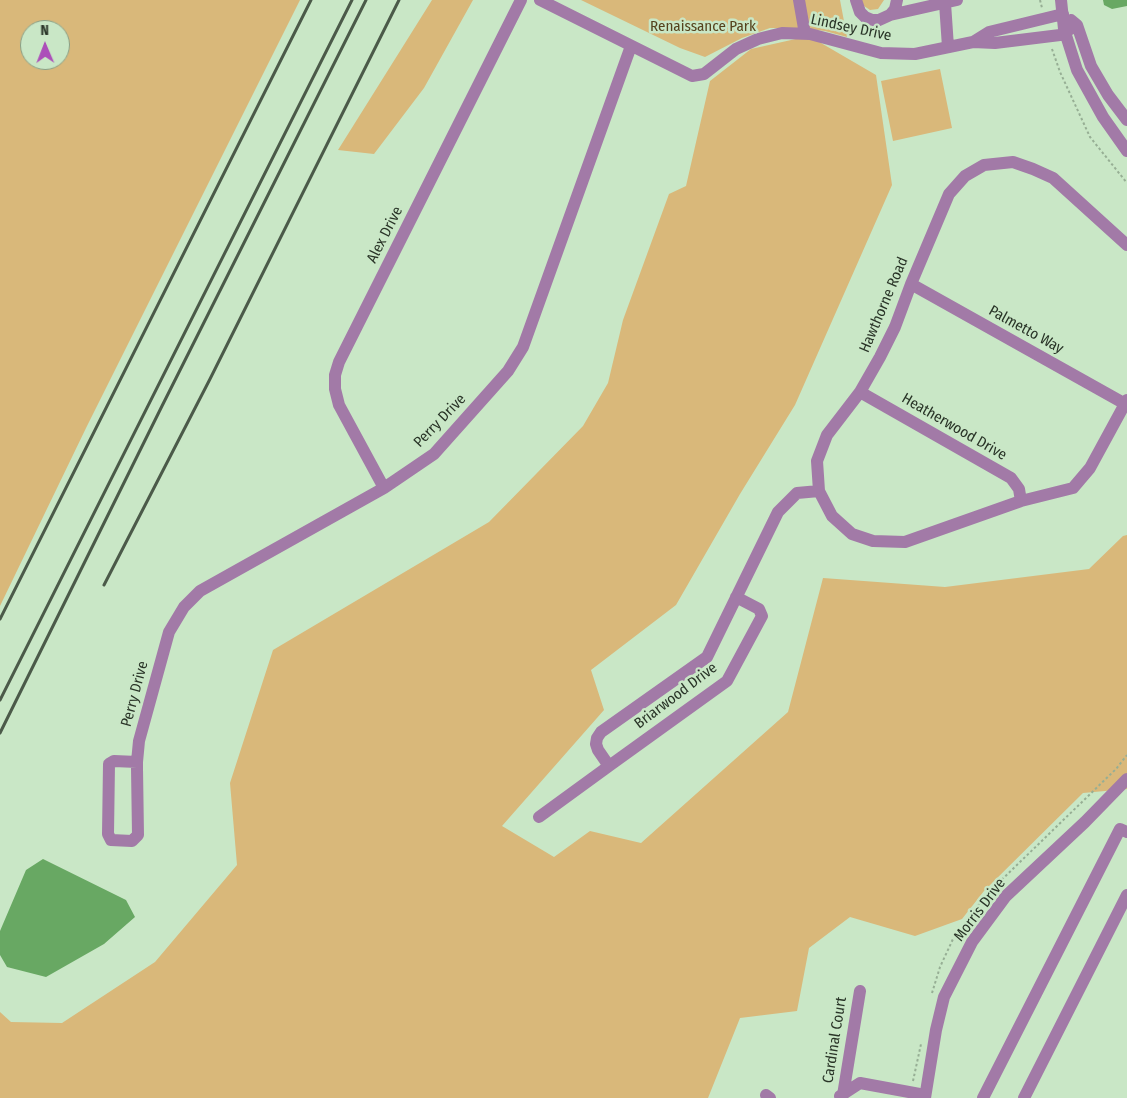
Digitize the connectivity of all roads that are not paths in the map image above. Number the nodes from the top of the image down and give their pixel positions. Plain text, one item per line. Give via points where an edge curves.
1 (521, 0) edge
2 (540, 0) edge
3 (799, 0) edge
4 (856, 0) edge
5 (897, 0) edge
6 (1061, 0) edge
7 (951, 1) edge
8 (1063, 14) junction
9 (890, 15) junction
10 (1077, 25) junction
11 (1065, 32) junction
12 (806, 34) junction
13 (973, 42) junction
14 (631, 46) junction
15 (948, 47) junction
16 (1127, 120) edge
17 (1127, 151) edge
18 (1127, 245) edge
19 (911, 284) junction
20 (860, 392) junction
21 (1126, 403) edge
22 (384, 488) junction
23 (819, 491) junction
24 (1021, 501) junction
25 (736, 597) junction
26 (137, 765) junction
27 (609, 766) junction
28 (1127, 779) edge
29 (539, 817) dead end
30 (1127, 832) edge
31 (1127, 895) edge
32 (860, 991) dead end
33 (925, 1096) edge
34 (839, 1097) edge
35 (857, 1098) edge
36 (983, 1098) edge
37 (1024, 1098) edge

1 - 22 street, Alex Drive via 335,375 339,405
2 - 14 street, Lindsey Drive
3 - 12 street
4 - 9 street via 860,12 872,20
5 - 9 street
6 - 8 street
7 - 9 street
7 - 15 street
8 - 10 street
8 - 11 street
8 - 13 street, Lindsey Drive via 989,32
10 - 11 street, Lindsey Drive
10 - 16 street via 1091,66
11 - 13 street, Lindsey Drive via 996,43
11 - 17 street via 1078,70 1103,117
12 - 14 street, Lindsey Drive via 782,33 758,38 736,49 704,74 692,76
12 - 15 street, Lindsey Drive via 881,53 915,54
13 - 15 street, Lindsey Drive
14 - 22 street, Perry Drive via 523,347 508,371 434,454
18 - 19 street, Hawthorne Road via 1053,178 1013,162 984,165 965,176 949,194
19 - 20 street, Hawthorne Road via 895,327
19 - 21 street, Palmetto Way
20 - 23 street, Hawthorne Road via 827,435 817,461
20 - 24 street, Heatherwood Drive via 1011,478 1019,489
21 - 24 street, Hawthorne Road via 1090,468 1073,488
22 - 26 street, Perry Drive via 200,591 184,607 169,632 139,741
23 - 24 street, Hawthorne Road via 832,516 852,534 873,541 905,542
23 - 25 street, Briarwood Drive via 797,493 778,512
25 - 27 street, Briarwood Drive via 707,657 601,732 596,744
25 - 27 street, Briarwood Drive via 758,609 762,616 727,681
26 - 26 street, Perry Drive via 138,835 132,841 111,840 108,834 109,764 114,761
27 - 29 street, Briarwood Drive
28 - 33 street, Morris Drive via 1006,896 972,942 944,997
30 - 36 street via 1120,829
31 - 37 street
32 - 34 street, Cardinal Court
33 - 34 street via 860,1084
34 - 35 street

